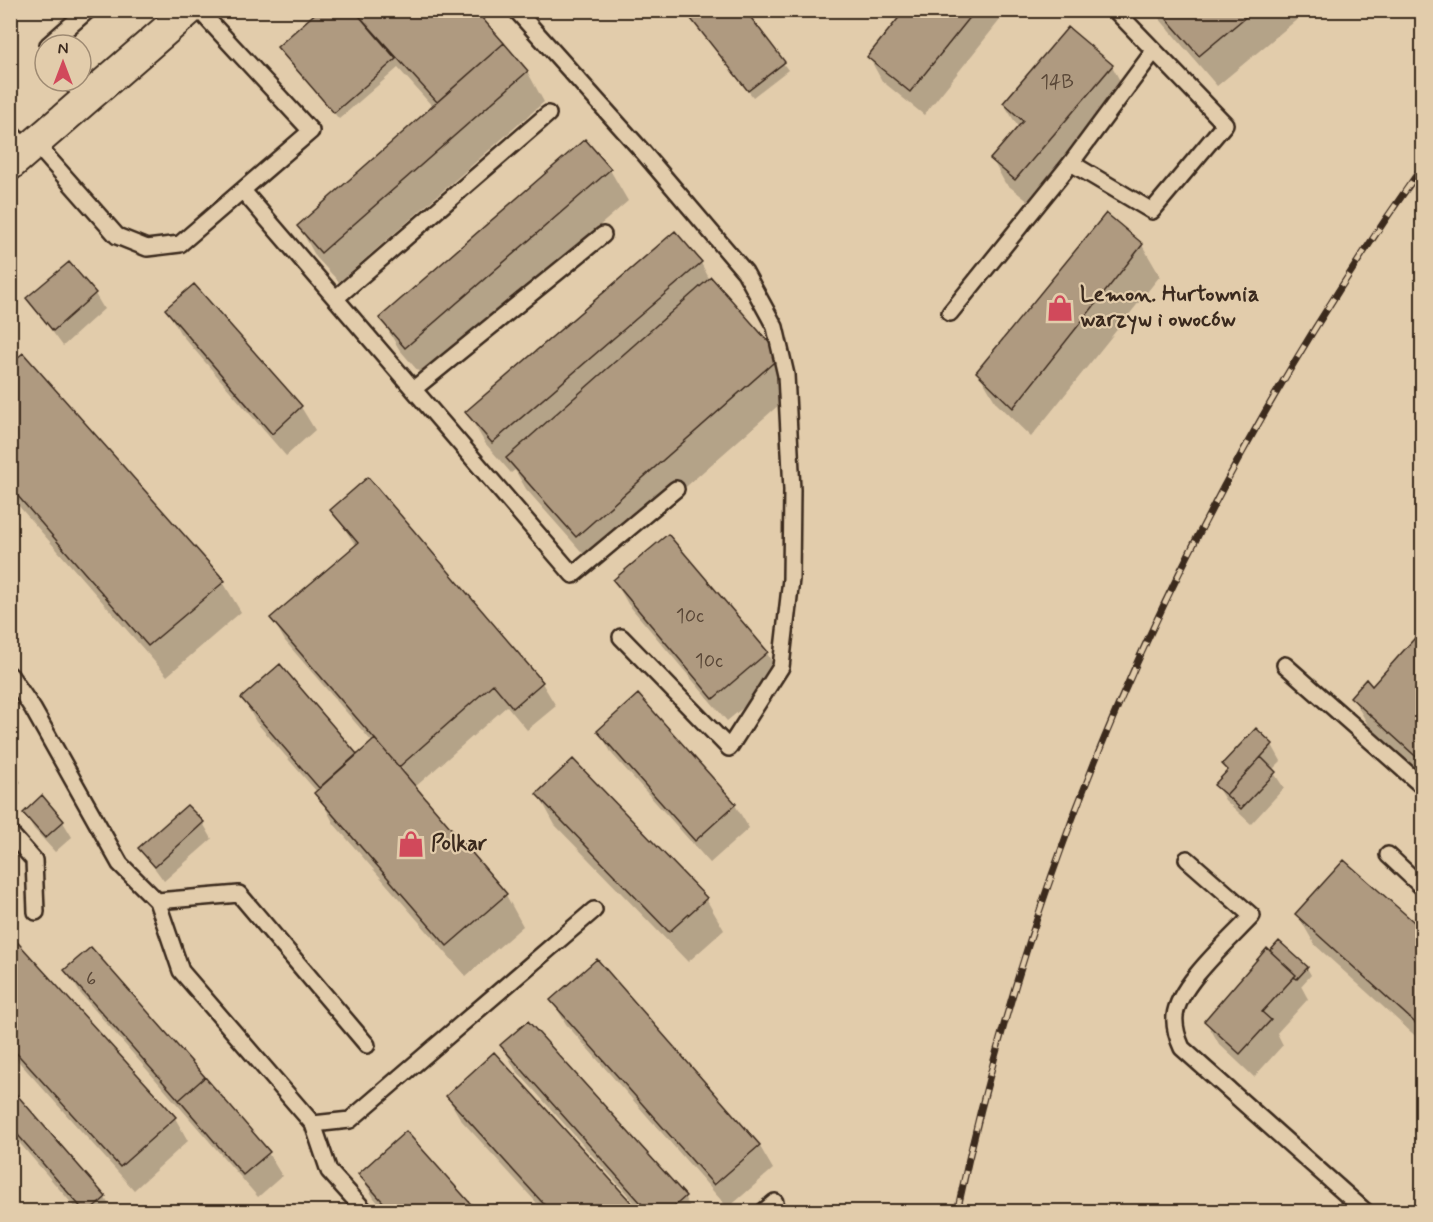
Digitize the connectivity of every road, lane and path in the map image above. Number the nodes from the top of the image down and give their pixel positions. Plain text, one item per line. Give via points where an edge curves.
1 (88, 10) edge
2 (516, 10) edge
3 (1115, 10) edge
4 (189, 11) edge
5 (62, 33) edge
6 (1154, 51) junction
7 (93, 79) edge
8 (75, 93) edge
9 (548, 114) dead end
10 (21, 147) edge
11 (1071, 163) junction
12 (243, 191) junction
13 (603, 235) dead end
14 (336, 298) junction
15 (950, 313) dead end
16 (415, 388) junction
17 (676, 489) dead end
18 (621, 637) dead end
19 (1285, 665) dead end
20 (10, 675) edge
21 (1422, 786) edge
22 (10, 833) edge
23 (1388, 855) dead end
24 (1187, 859) dead end
25 (1422, 887) edge
26 (157, 901) junction
27 (594, 910) dead end
28 (36, 912) dead end
29 (367, 1045) dead end
30 (313, 1124) junction
31 (366, 1212) edge
32 (1366, 1212) edge

1 - 5 lane
2 - 18 lane via 745,273 775,327 786,375 792,490 791,579 781,667 729,748
3 - 6 lane
4 - 7 street
4 - 12 lane via 311,131
6 - 11 lane
6 - 11 lane via 1225,124 1152,211
8 - 10 street
9 - 14 lane
10 - 12 lane via 117,236 147,248 180,244
11 - 15 lane
12 - 14 lane
13 - 16 lane
14 - 16 lane
16 - 17 lane via 573,575
19 - 21 lane
20 - 26 lane via 120,864
22 - 28 lane via 34,860
23 - 25 lane
24 - 32 lane via 1252,916 1181,997 1175,1014 1176,1034 1182,1048
26 - 29 lane via 239,894
26 - 30 lane via 181,971
27 - 30 lane via 350,1120
30 - 31 lane via 329,1171

